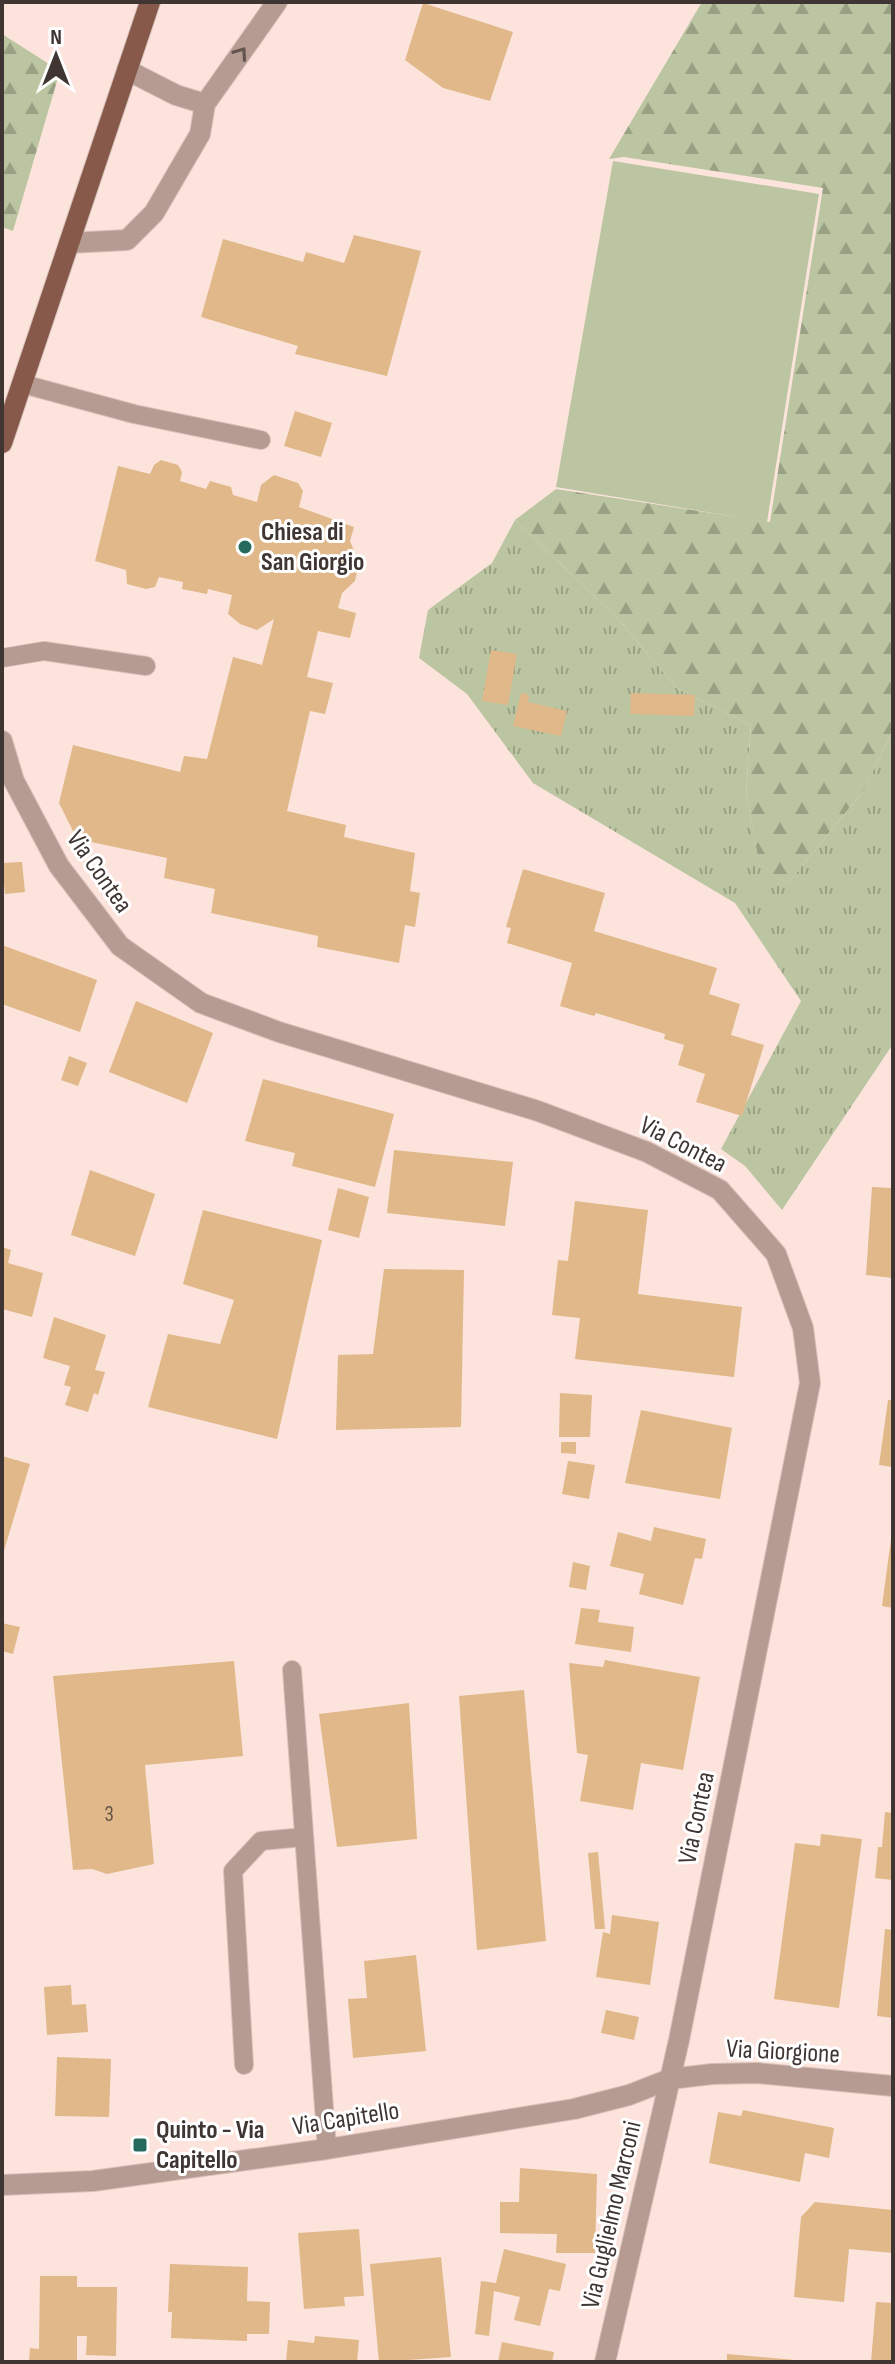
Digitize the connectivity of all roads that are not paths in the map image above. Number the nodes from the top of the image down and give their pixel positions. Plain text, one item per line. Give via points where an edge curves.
1 (150, 2) edge
2 (277, 2) edge
3 (127, 70) junction
4 (205, 104) junction
5 (69, 243) junction
6 (23, 384) junction
7 (6, 420) edge
8 (261, 440) dead end
9 (2, 443) edge
10 (2, 658) edge
11 (146, 666) dead end
12 (2, 741) edge
13 (292, 1670) dead end
14 (304, 1837) junction
15 (244, 2065) dead end
16 (670, 2079) junction
17 (893, 2086) edge
18 (327, 2149) junction
19 (2, 2172) edge
20 (24, 2183) junction
21 (2, 2185) edge
22 (605, 2362) edge

1 - 3 main road
4 -> 2 street
3 - 4 street
3 - 5 main road
4 - 5 street via 200,134 154,213 127,240
5 - 6 main road
6 - 7 main road
6 - 8 lane
7 - 9 main road
10 - 11 lane via 44,651
12 - 16 street, Via Contea via 14,781 59,866 120,946 201,1003 538,1111 647,1152 720,1190 776,1254 803,1328 810,1383
13 - 14 lane
14 - 15 lane via 261,1841 233,1871
14 - 18 lane
16 - 17 street, Via Giorgione via 757,2073
16 - 18 street, Via Capitello via 574,2109
16 - 22 street, Via Guglielmo Marconi
18 - 20 street, Via Capitello via 93,2181
19 - 20 street, Via Capitello
20 - 21 street, Via Capitello

